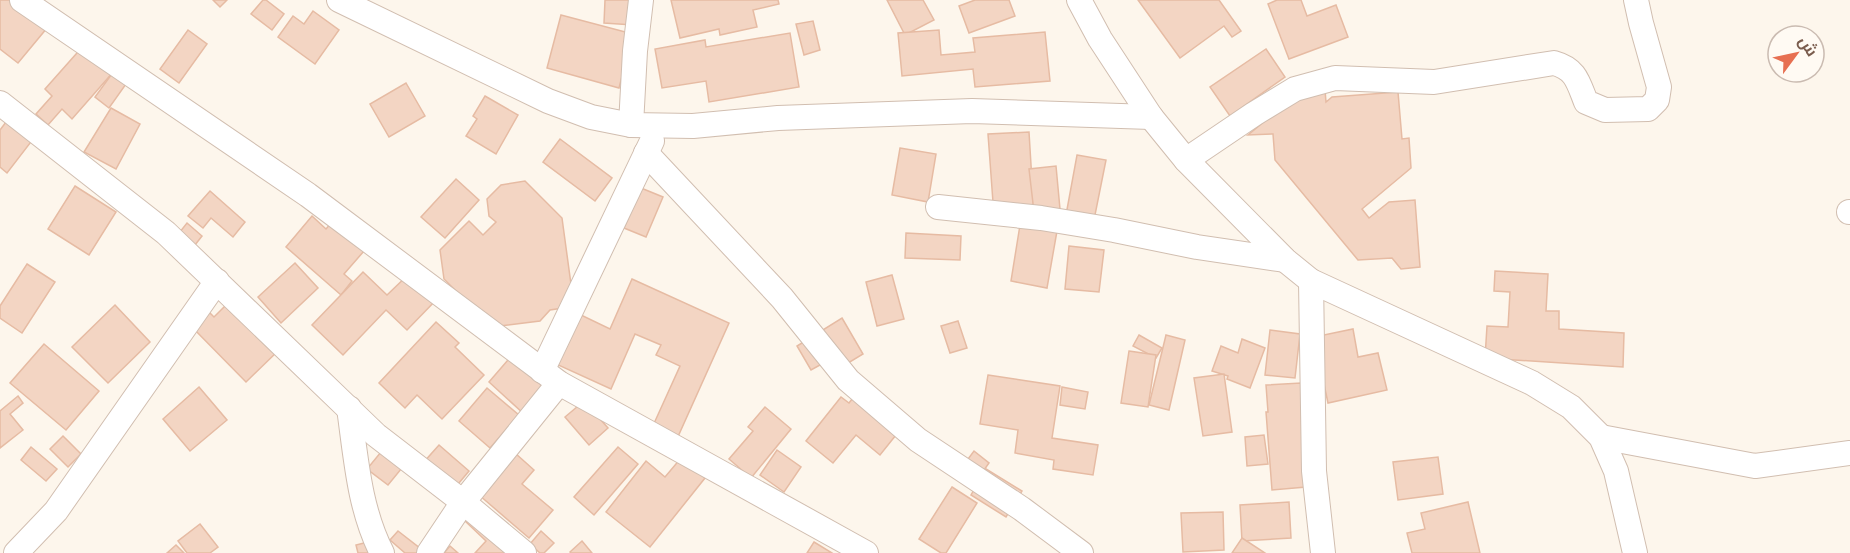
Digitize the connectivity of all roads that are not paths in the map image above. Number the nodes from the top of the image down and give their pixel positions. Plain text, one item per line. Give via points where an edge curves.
1 (22, 0) edge
2 (339, 0) edge
3 (641, 0) edge
4 (1079, 0) edge
5 (1636, 0) edge
6 (0, 103) edge
7 (1151, 117) junction
8 (631, 125) junction
9 (660, 125) junction
10 (646, 153) junction
11 (1186, 160) junction
12 (938, 207) dead end
13 (1284, 260) junction
14 (217, 281) junction
15 (1311, 281) junction
16 (550, 377) junction
17 (349, 408) junction
18 (1601, 437) junction
19 (1850, 453) edge
20 (463, 502) junction
21 (16, 553) edge
22 (382, 553) edge
23 (429, 553) edge
24 (524, 553) edge
25 (866, 553) edge
26 (1081, 553) edge
27 (1323, 553) edge
28 (1635, 553) edge

1 - 16 street via 308,195
2 - 8 street via 548,101 591,117
3 - 8 street
4 - 7 street
5 - 11 street via 1659,87 1657,100 1648,109 1605,110 1586,102 1574,74 1566,66 1554,63 1434,82 1335,78 1295,89
6 - 14 street via 166,233
7 - 9 street via 972,111
7 - 11 street
8 - 9 street
9 - 10 street
10 - 16 street
10 - 26 street via 782,298 848,380 918,440
11 - 13 street
12 - 13 street via 1041,218
13 - 15 street
14 - 17 street
14 - 21 street via 56,511
15 - 18 street via 1532,383 1571,407
15 - 27 street via 1314,471
16 - 20 street
16 - 25 street
17 - 20 street via 376,435
17 - 22 street via 362,500
18 - 19 street via 1755,466
18 - 28 street via 1616,471
20 - 23 street
20 - 24 street

